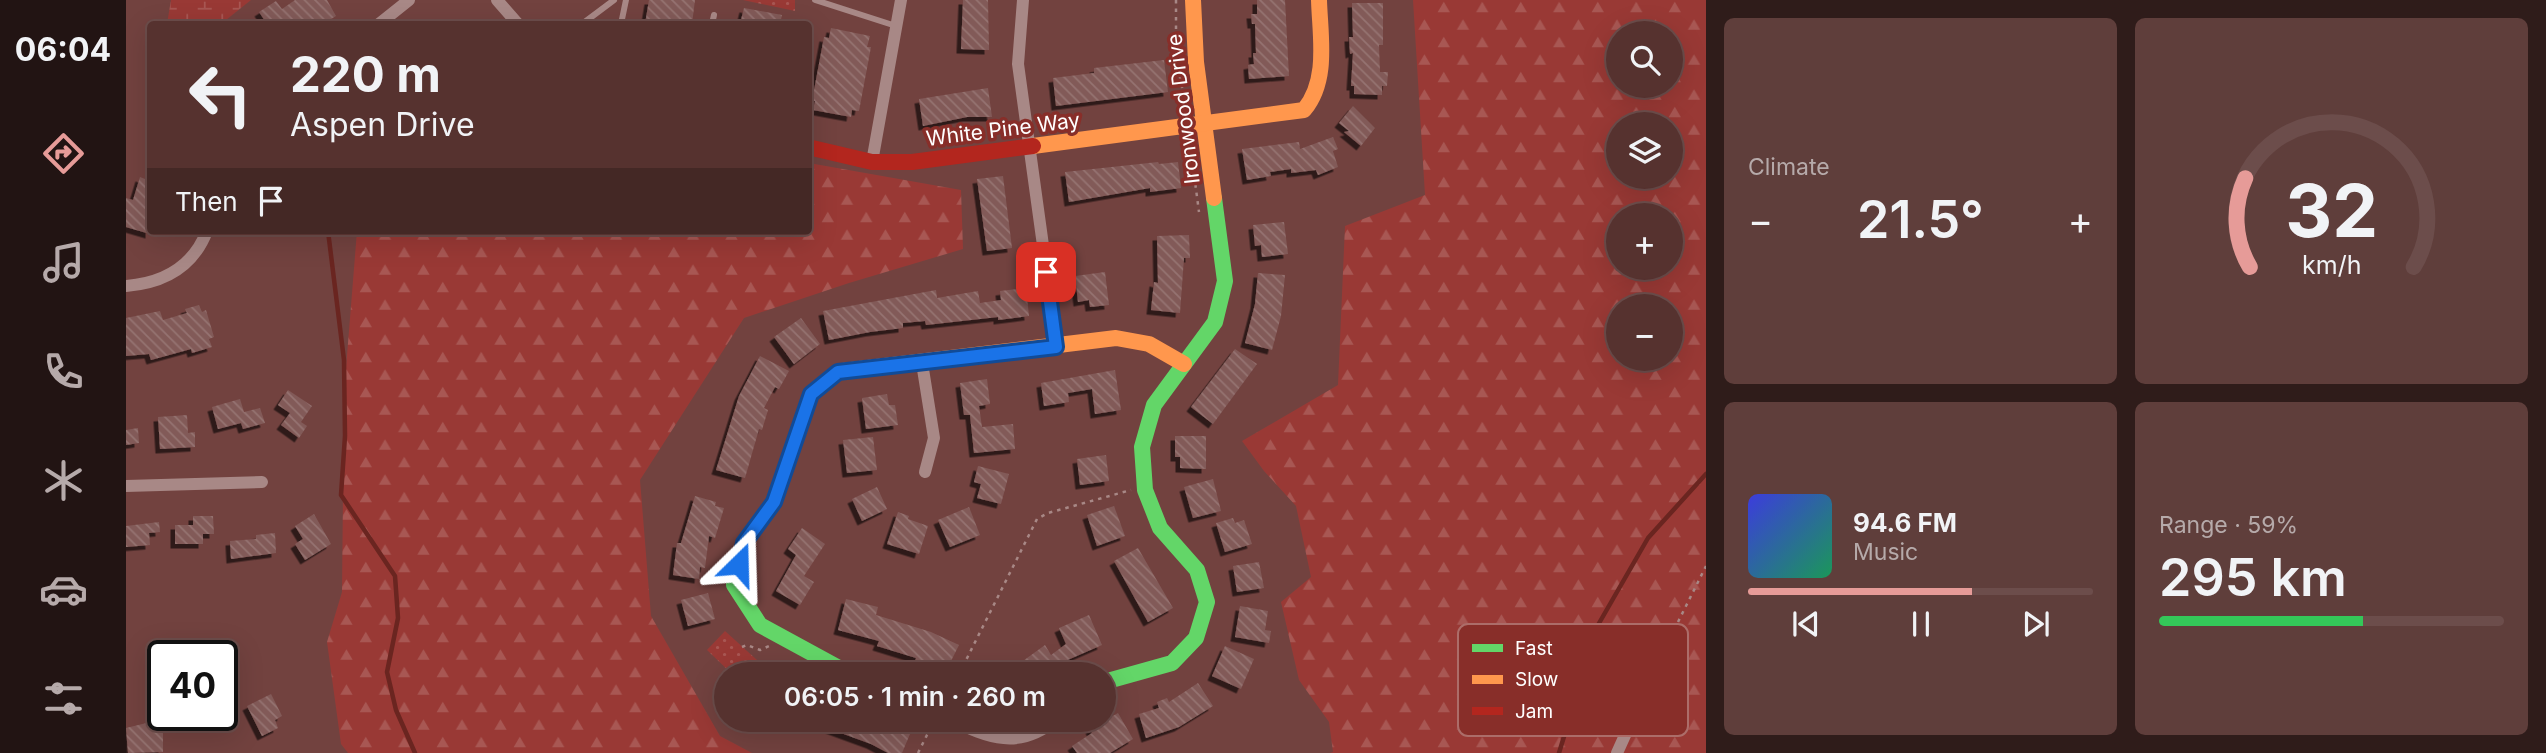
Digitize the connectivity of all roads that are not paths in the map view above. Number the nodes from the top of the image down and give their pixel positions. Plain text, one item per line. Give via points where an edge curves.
1 (409, 0) edge
2 (497, 0) edge
3 (614, 0) edge
4 (626, 0) edge
5 (815, 0) edge
6 (901, 0) edge
7 (1023, 0) edge
8 (1193, 0) edge
9 (1319, 0) edge
10 (714, 15) dead end
11 (383, 21) edge
12 (516, 21) edge
13 (586, 21) edge
14 (622, 21) edge
15 (713, 21) edge
16 (896, 26) junction
17 (1204, 123) junction
18 (812, 147) edge
19 (1029, 148) junction
20 (872, 162) junction
21 (205, 235) edge
22 (126, 286) edge
23 (1056, 347) junction
24 (922, 363) junction
25 (1184, 363) junction
26 (925, 472) dead end
27 (262, 482) dead end
28 (126, 486) edge
29 (828, 662) edge
30 (1116, 679) edge
31 (977, 732) edge
32 (1036, 732) edge
33 (1625, 736) edge
34 (1617, 753) edge

1 - 11 street
2 - 12 street
3 - 13 lane
4 - 14 lane
5 - 16 lane
6 - 16 street
7 - 19 street via 1018,64
8 - 17 street, Ironwood Drive
9 - 17 street, White Pine Way via 1320,82 1311,104 1294,112
10 - 15 lane
16 - 20 street
17 - 19 street, White Pine Way
17 - 25 street, Ironwood Drive via 1225,281 1215,322
18 - 20 street, White Pine Way
19 - 20 street, White Pine Way via 912,162
19 - 23 street
21 - 22 street via 194,255 170,275
23 - 24 street
23 - 25 street via 1116,338 1149,344
24 - 26 street via 934,438
24 - 29 street via 838,372 811,394 774,502 744,543 734,585 760,625
25 - 30 street, Ironwood Drive via 1154,405 1142,446 1145,490 1160,528 1197,570 1208,602 1196,638 1172,663
27 - 28 street
31 - 32 street via 1015,739
33 - 34 street

